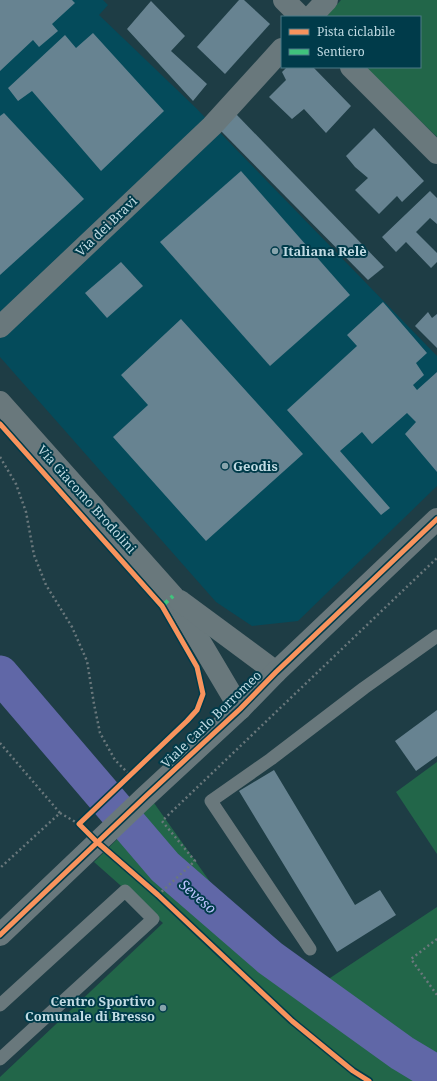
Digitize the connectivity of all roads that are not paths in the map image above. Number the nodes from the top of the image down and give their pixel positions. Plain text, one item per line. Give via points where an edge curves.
1 (284, 0) edge
2 (327, 0) edge
3 (300, 16) edge
4 (312, 16) edge
5 (281, 50) edge
6 (352, 68) edge
7 (437, 153) edge
8 (0, 327) edge
9 (0, 402) edge
10 (437, 519) edge
11 (173, 596) junction
12 (437, 636) edge
13 (276, 672) junction
14 (240, 709) junction
15 (0, 935) edge
16 (310, 949) dead end
17 (0, 1006) edge
18 (0, 1060) edge

1 - 3 street
2 - 4 street
5 - 8 street, Via dei Bravi via 212,126
6 - 7 street
9 - 11 street, Via Giacomo Brodolini
10 - 13 street, Viale Carlo Borromeo
11 - 13 street, Via Giacomo Brodolini
11 - 14 street, Via Giacomo Brodolini
12 - 16 lane via 211,801
13 - 14 street, Viale Carlo Borromeo
14 - 15 street, Viale Carlo Borromeo
17 - 18 lane via 125,891 153,919

